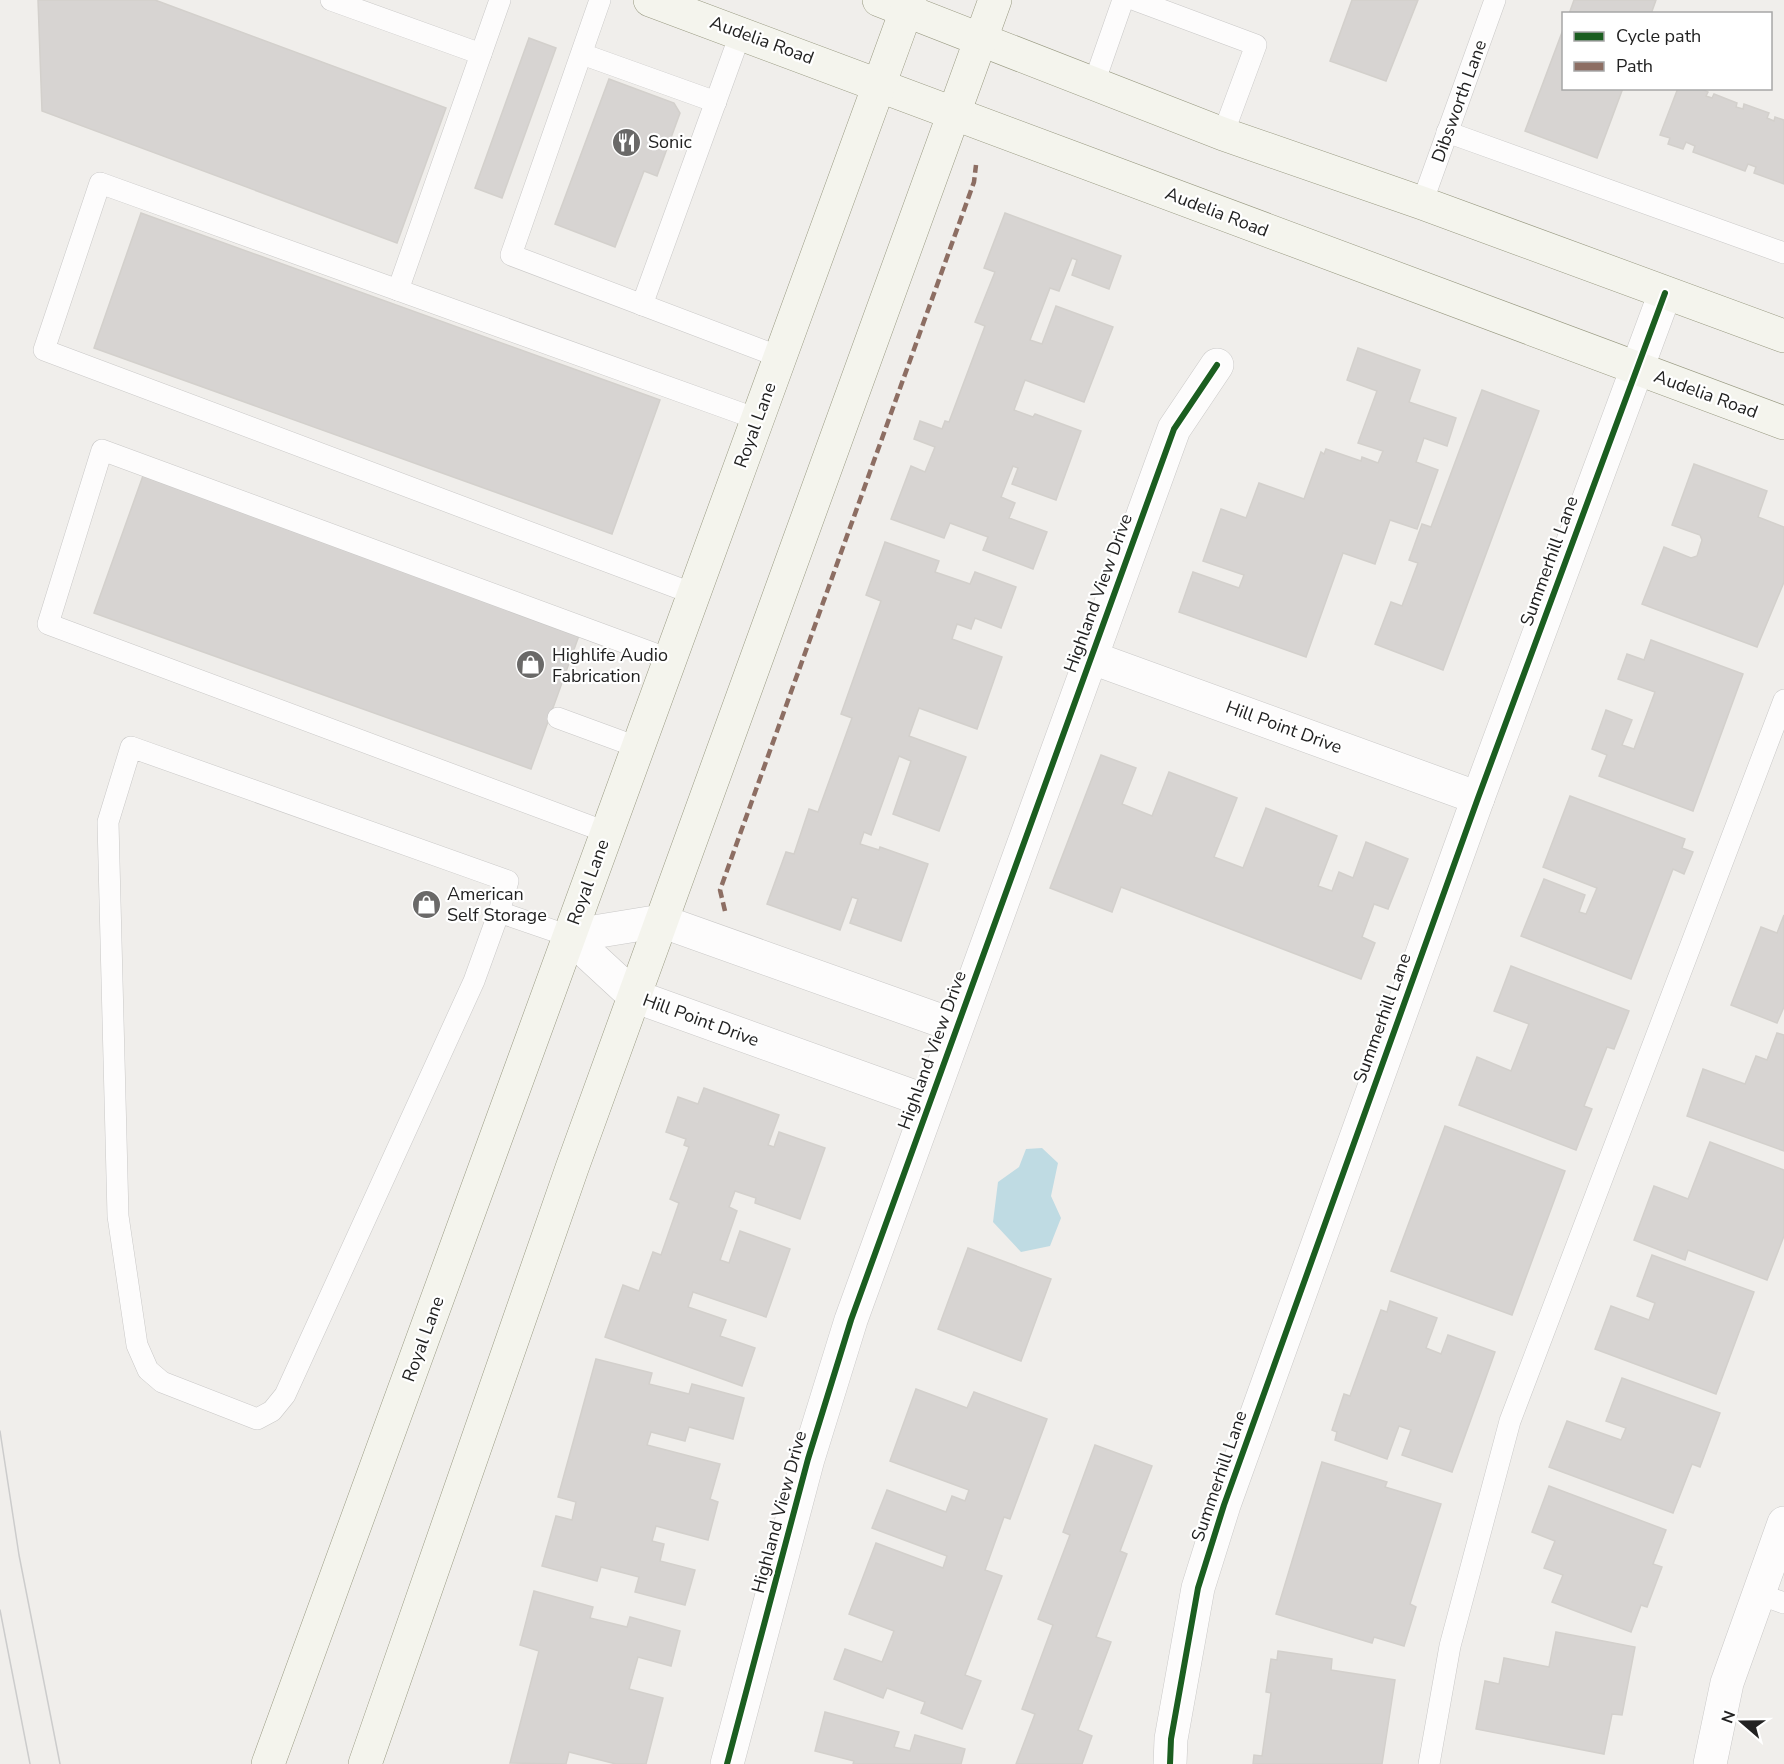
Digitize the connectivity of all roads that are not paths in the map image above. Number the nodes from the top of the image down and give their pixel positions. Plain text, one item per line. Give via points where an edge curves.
1 (331, 0) edge
2 (500, 0) edge
3 (600, 0) edge
4 (650, 0) edge
5 (995, 0) edge
6 (1123, 0) edge
7 (1135, 0) edge
8 (1496, 0) edge
9 (898, 3) edge
10 (741, 32) junction
11 (980, 39) junction
12 (481, 54) junction
13 (582, 54) junction
14 (879, 83) junction
15 (1094, 83) junction
16 (716, 102) junction
17 (953, 112) junction
18 (1447, 132) junction
19 (1223, 134) junction
20 (1422, 202) junction
21 (1784, 253) edge
22 (398, 290) junction
23 (1665, 293) junction
24 (642, 305) junction
25 (1784, 336) edge
26 (780, 357) junction
27 (1217, 365) dead end
28 (1636, 369) junction
29 (757, 419) junction
30 (1784, 423) edge
31 (694, 594) junction
32 (1090, 657) junction
33 (669, 659) junction
34 (1784, 700) edge
35 (558, 718) dead end
36 (637, 747) junction
37 (1478, 798) junction
38 (606, 832) junction
39 (499, 912) junction
40 (661, 921) junction
41 (569, 936) junction
42 (634, 996) junction
43 (956, 1026) junction
44 (929, 1102) junction
45 (1784, 1523) edge
46 (1771, 1599) edge
47 (268, 1764) edge
48 (364, 1764) edge
49 (727, 1764) edge
50 (1170, 1764) edge
51 (1429, 1764) edge
52 (1710, 1764) edge

1 - 12 lane
2 - 12 lane
3 - 13 lane
4 - 10 main road, Audelia Road
5 - 11 main road
6 - 15 lane
7 - 19 lane via 1256,45
8 - 18 lane, Dibsworth Lane
9 - 11 main road
9 - 14 main road, Royal Lane
10 - 14 main road, Audelia Road
10 - 16 lane
11 - 15 main road
11 - 17 main road
12 - 22 lane
13 - 16 lane
13 - 24 lane via 511,255
14 - 17 main road, Audelia Road
14 - 26 main road, Royal Lane
15 - 19 main road
16 - 24 lane
17 - 28 main road, Audelia Road
17 - 40 main road
18 - 20 lane, Dibsworth Lane
18 - 21 lane
19 - 20 main road
20 - 23 main road
22 - 29 lane
22 - 31 lane via 100,183 44,350
23 - 25 main road
23 - 28 street, Summerhill Lane
24 - 26 lane
26 - 29 main road, Royal Lane
27 - 32 street, Highland View Drive via 1174,429
28 - 30 main road, Audelia Road
28 - 37 street, Summerhill Lane
29 - 31 main road, Royal Lane
31 - 33 main road, Royal Lane
32 - 37 street, Hill Point Drive
32 - 43 street, Highland View Drive
33 - 36 main road, Royal Lane
33 - 38 lane via 102,450 48,624
34 - 51 lane via 1510,1421 1450,1646
35 - 36 lane
36 - 38 main road, Royal Lane
37 - 50 street, Summerhill Lane via 1224,1505 1198,1588
38 - 41 main road, Royal Lane
39 - 39 lane via 474,981 285,1395 272,1411 257,1419 162,1382 148,1370 137,1345 118,1216 108,822 131,747 508,881
39 - 41 lane
40 - 41 street
40 - 42 main road
40 - 43 street
41 - 42 street, Hill Point Drive
41 - 47 main road, Royal Lane
42 - 44 street, Hill Point Drive
42 - 48 main road
43 - 44 street, Highland View Drive
44 - 49 street, Highland View Drive via 851,1320
45 - 46 street
46 - 52 street via 1727,1683

